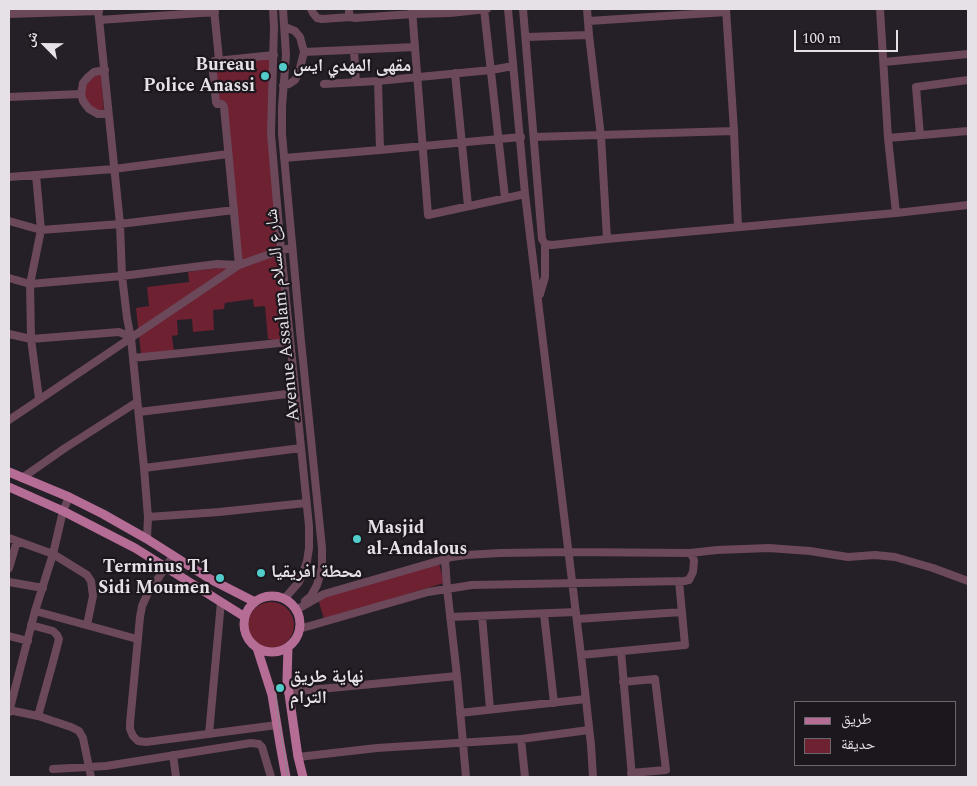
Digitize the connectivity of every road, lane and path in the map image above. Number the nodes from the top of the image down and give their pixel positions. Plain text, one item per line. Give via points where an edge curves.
1 (273, 9) edge
2 (283, 9) edge
3 (311, 9) edge
4 (485, 9) edge
5 (508, 9) edge
6 (524, 9) edge
7 (587, 9) edge
8 (880, 9) edge
9 (214, 10) edge
10 (726, 10) edge
11 (413, 11) edge
12 (450, 11) edge
13 (384, 12) edge
14 (99, 13) edge
15 (350, 13) edge
16 (9, 14) edge
17 (589, 22) junction
18 (285, 27) junction
19 (589, 35) junction
20 (526, 37) junction
21 (415, 48) junction
22 (354, 50) junction
23 (304, 52) junction
24 (274, 54) junction
25 (968, 54) edge
26 (219, 60) junction
27 (884, 62) junction
28 (513, 66) junction
29 (105, 70) junction
30 (491, 70) junction
31 (455, 73) junction
32 (418, 77) junction
33 (968, 80) edge
34 (378, 81) junction
35 (356, 82) junction
36 (324, 84) dead end
37 (283, 86) junction
38 (81, 94) junction
39 (9, 97) edge
40 (271, 107) junction
41 (282, 107) junction
42 (108, 114) junction
43 (734, 130) junction
44 (968, 132) edge
45 (601, 136) junction
46 (920, 136) junction
47 (521, 137) junction
48 (534, 137) junction
49 (888, 138) junction
50 (498, 139) junction
51 (462, 142) junction
52 (423, 146) junction
53 (380, 150) junction
54 (228, 154) junction
55 (284, 158) junction
56 (114, 170) junction
57 (36, 175) junction
58 (9, 176) edge
59 (526, 194) junction
60 (505, 198) junction
61 (968, 205) edge
62 (468, 206) junction
63 (234, 210) junction
64 (896, 213) junction
65 (9, 221) edge
66 (120, 224) junction
67 (738, 227) junction
68 (41, 230) junction
69 (607, 239) junction
70 (545, 244) junction
71 (292, 248) junction
72 (281, 250) junction
73 (239, 265) junction
74 (122, 276) junction
75 (9, 278) edge
76 (30, 284) junction
77 (539, 298) junction
78 (9, 334) edge
79 (131, 338) junction
80 (31, 339) junction
81 (290, 342) junction
82 (133, 358) junction
83 (295, 393) junction
84 (39, 398) junction
85 (137, 402) junction
86 (139, 412) junction
87 (9, 420) edge
88 (301, 448) junction
89 (144, 468) junction
90 (9, 472) edge
91 (22, 478) junction
92 (9, 487) edge
93 (69, 497) junction
94 (306, 503) junction
95 (63, 511) junction
96 (148, 517) junction
97 (13, 539) edge
98 (147, 539) junction
99 (569, 552) junction
100 (690, 553) junction
101 (53, 554) junction
102 (173, 556) junction
103 (445, 559) junction
104 (166, 567) junction
105 (9, 568) edge
106 (679, 581) junction
107 (968, 581) edge
108 (9, 582) edge
109 (572, 582) junction
110 (318, 585) junction
111 (42, 588) junction
112 (447, 588) junction
113 (324, 594) junction
114 (284, 598) junction
115 (221, 602) junction
116 (255, 602) junction
117 (295, 609) junction
118 (35, 611) junction
119 (682, 612) junction
120 (544, 614) junction
121 (482, 616) junction
122 (576, 616) junction
123 (245, 617) junction
124 (450, 617) junction
125 (31, 625) junction
126 (87, 625) junction
127 (299, 629) junction
128 (9, 636) edge
129 (137, 639) junction
130 (28, 642) junction
131 (288, 647) junction
132 (257, 648) junction
133 (621, 651) junction
134 (581, 655) junction
135 (456, 676) junction
136 (623, 682) junction
137 (288, 692) junction
138 (586, 699) junction
139 (554, 703) junction
140 (490, 710) junction
141 (9, 711) edge
142 (460, 713) junction
143 (38, 716) junction
144 (277, 725) junction
145 (589, 730) junction
146 (208, 734) junction
147 (521, 739) junction
148 (463, 742) junction
149 (173, 755) junction
150 (298, 757) junction
151 (89, 767) junction
152 (53, 769) dead end
153 (631, 775) edge
154 (91, 777) edge
155 (176, 777) edge
156 (271, 777) edge
157 (286, 777) edge
158 (302, 777) edge
159 (466, 777) edge
160 (525, 777) edge
161 (592, 777) edge

1 - 24 street, Avenue Assalam شارع السلام
2 - 18 street, Avenue Assalam شارع السلام
3 - 15 street via 317,18 322,19
4 - 12 street
4 - 30 street
5 - 28 street
6 - 20 street
7 - 17 street
8 - 27 street
9 - 14 street
9 - 26 street
10 - 17 street
10 - 43 street
11 - 12 street
11 - 13 street
11 - 21 street
13 - 15 street via 355,18
14 - 16 street
14 - 29 street
17 - 19 street
18 - 23 street via 300,37
18 - 37 street, Avenue Assalam شارع السلام
19 - 20 street
19 - 45 street
20 - 48 street
21 - 22 street
21 - 32 street
22 - 23 street
22 - 35 street
23 - 37 street via 295,80
24 - 26 street
24 - 40 street, Avenue Assalam شارع السلام
25 - 27 street
26 - 54 street via 212,64 216,102 224,107
27 - 49 street
28 - 30 street
28 - 47 street
29 - 38 street via 88,76
29 - 42 street
30 - 31 street
30 - 50 street
31 - 32 street
31 - 51 street
32 - 34 street
32 - 52 street
33 - 46 street via 916,87
34 - 35 street
34 - 53 street
35 - 36 street
37 - 41 street, Avenue Assalam شارع السلام
38 - 39 street
38 - 42 street via 89,109 98,114
40 - 41 street
40 - 72 street, Avenue Assalam شارع السلام
41 - 55 street, Avenue Assalam شارع السلام
42 - 56 street
43 - 45 street
43 - 67 street
44 - 46 street
45 - 48 street
45 - 69 street
46 - 49 street
47 - 50 street
47 - 59 street
48 - 70 street
49 - 64 street
50 - 51 street
50 - 60 street
51 - 52 street
51 - 62 street
52 - 53 street
52 - 62 street via 428,215
53 - 55 street
54 - 56 street
54 - 63 street
55 - 71 street, Avenue Assalam شارع السلام
56 - 57 street
56 - 66 street
57 - 58 street
57 - 68 street
59 - 60 street
59 - 77 street
60 - 62 street
61 - 64 street
63 - 66 street
63 - 73 street
64 - 67 street
65 - 68 street
66 - 68 street
66 - 74 street
67 - 69 street
68 - 76 street
69 - 70 street
70 - 77 street via 545,277
71 - 72 street
71 - 110 street, Avenue Assalam شارع السلام via 322,548
72 - 73 street
72 - 81 street, Avenue Assalam شارع السلام
73 - 74 street via 217,264
73 - 79 street
74 - 76 street
74 - 79 street
75 - 76 street
76 - 80 street
77 - 99 street
78 - 80 street
79 - 80 street via 119,332
79 - 82 street
79 - 84 street
80 - 84 street
81 - 82 street
81 - 83 street, Avenue Assalam شارع السلام
82 - 85 street
83 - 86 street
83 - 88 street, Avenue Assalam شارع السلام
84 - 87 street
85 - 86 street
85 - 91 street
86 - 89 street
88 - 89 street
88 - 94 street, Avenue Assalam شارع السلام
89 - 96 street
90 - 91 main road
91 - 93 main road
92 - 95 main road
93 - 95 street
93 - 98 main road
94 - 96 street
94 - 114 street, Avenue Assalam شارع السلام via 309,526 307,561 298,582
95 - 101 street
95 - 104 main road
96 - 98 street
97 - 101 street
97 - 105 street
98 - 102 main road
99 - 100 street
99 - 103 street via 500,553
99 - 109 street
100 - 106 street via 694,561 692,576 689,580
100 - 107 street via 769,548 848,557 895,557
101 - 111 street
101 - 126 street via 91,581 93,596
102 - 104 street
102 - 116 main road
103 - 112 street
103 - 113 street
104 - 115 main road
104 - 129 street via 142,606
106 - 109 street
106 - 119 street
108 - 111 street
109 - 112 street
109 - 122 street
110 - 113 street
110 - 117 street
111 - 118 street
112 - 124 street
112 - 127 street
113 - 117 street
114 - 116 main road via 269,596
114 - 117 main road
115 - 123 main road
115 - 146 street
116 - 123 main road
117 - 127 main road
118 - 125 street
118 - 126 street
119 - 122 street
119 - 133 street via 685,645
120 - 121 street
120 - 122 street
120 - 139 street
121 - 124 street
121 - 140 street
122 - 134 street
123 - 132 main road via 246,634
124 - 135 street
125 - 130 street
125 - 143 street via 53,631 59,639
126 - 129 street
127 - 131 main road via 294,642
128 - 130 street
129 - 146 street via 130,723 134,738 146,742
130 - 141 street
131 - 132 main road via 272,652
131 - 137 main road
132 - 144 main road via 272,695
133 - 134 street
133 - 136 street
134 - 138 street
135 - 137 street
135 - 142 street
136 - 153 street
136 - 153 street via 655,679 666,770
137 - 150 main road
138 - 139 street
138 - 145 street
139 - 140 street
140 - 142 street
141 - 143 street
142 - 148 street
143 - 151 street via 79,731
144 - 146 street
144 - 157 main road
145 - 147 street
145 - 161 street
147 - 148 street
147 - 160 street
148 - 150 street
148 - 159 street
149 - 151 street
149 - 155 street
149 - 156 street via 255,743 263,750
150 - 158 main road
151 - 152 street
151 - 154 street

